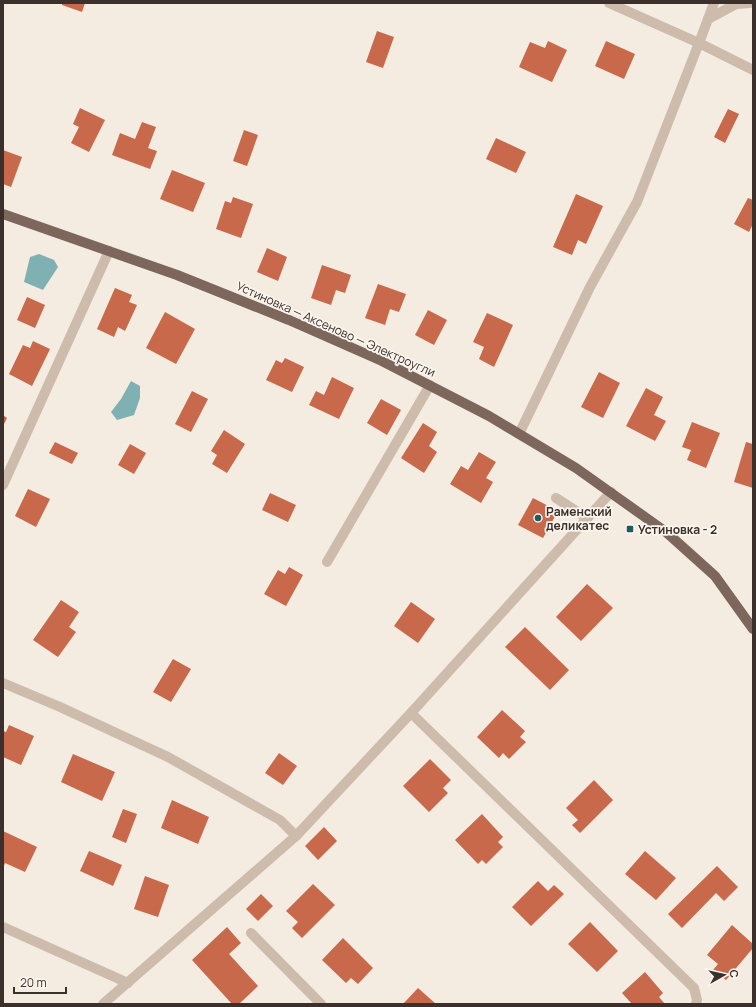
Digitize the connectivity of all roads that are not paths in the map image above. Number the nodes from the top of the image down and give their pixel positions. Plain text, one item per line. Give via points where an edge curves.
1 (609, 3) edge
2 (714, 3) edge
3 (750, 3) edge
4 (708, 19) junction
5 (698, 43) junction
6 (753, 70) edge
7 (3, 214) edge
8 (109, 251) junction
9 (430, 385) junction
10 (519, 434) junction
11 (3, 485) edge
12 (611, 492) junction
13 (556, 498) dead end
14 (587, 518) junction
15 (327, 562) dead end
16 (753, 629) edge
17 (3, 683) edge
18 (411, 713) junction
19 (296, 836) junction
20 (3, 927) edge
21 (251, 933) dead end
22 (128, 983) junction
23 (103, 1004) edge
24 (321, 1004) edge
25 (696, 1004) edge

1 - 5 street
2 - 4 street
3 - 4 street via 736,4
4 - 5 street
5 - 6 street
5 - 10 street via 637,202 590,287
7 - 8 main road, Устиновка — Аксеново — Электроугли
8 - 9 main road, Устиновка — Аксеново — Электроугли via 289,320
8 - 11 street
9 - 10 main road, Устиновка — Аксеново — Электроугли
9 - 15 street
10 - 12 main road, Устиновка — Аксеново — Электроугли
12 - 14 street
12 - 16 main road, Устиновка — Аксеново — Электроугли via 666,532 715,576
13 - 14 street
14 - 18 street
17 - 19 street via 168,758 280,820
18 - 19 street
18 - 25 street via 694,988
19 - 22 street
20 - 22 street
21 - 24 street
22 - 23 street

